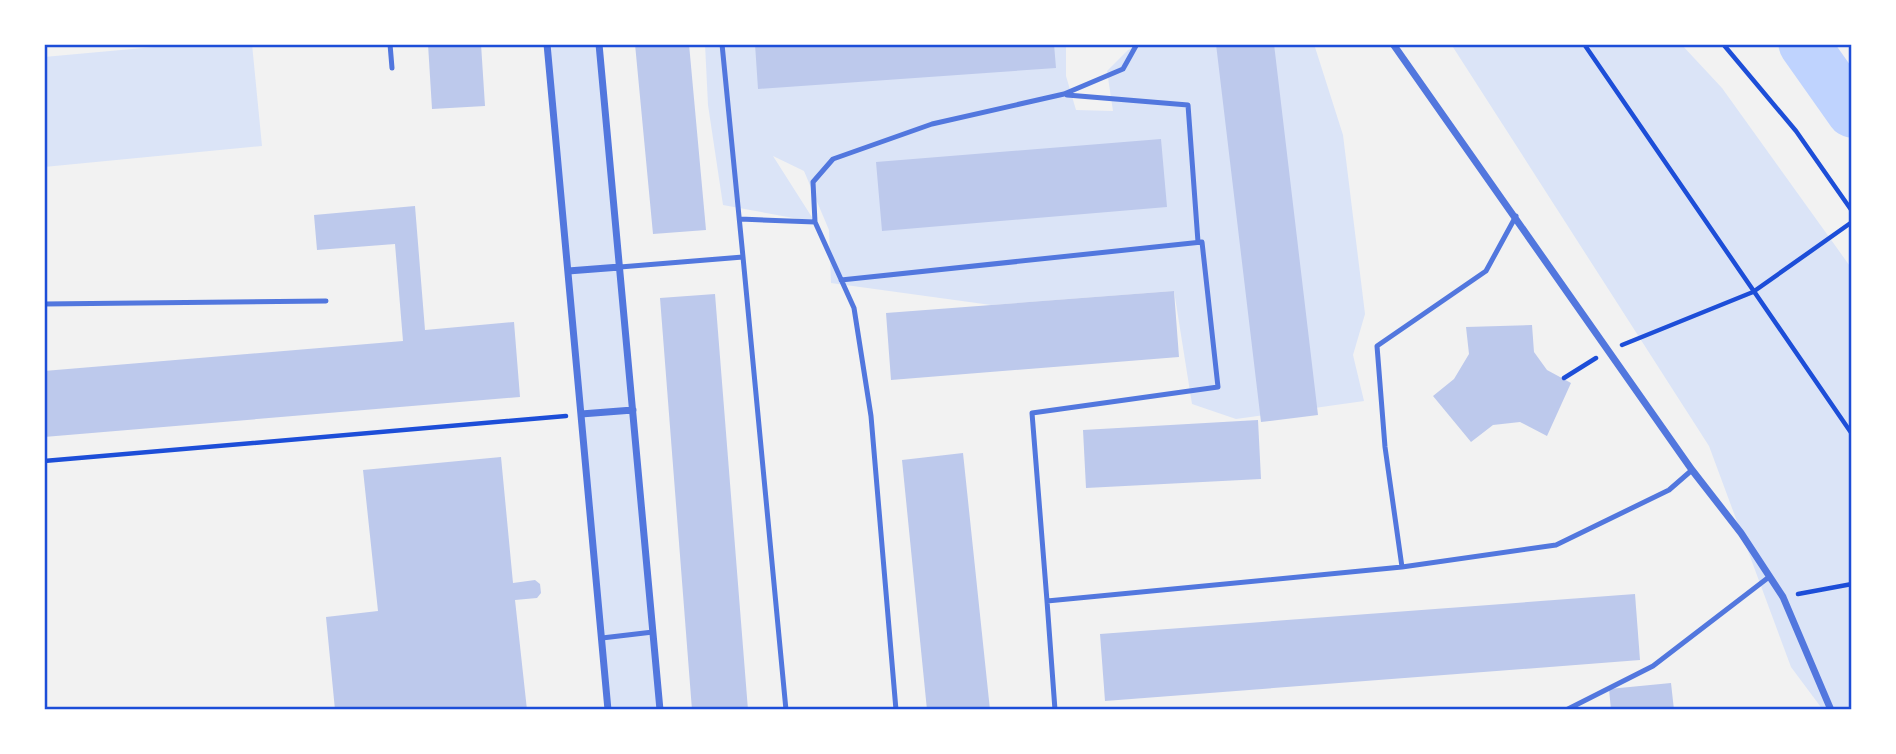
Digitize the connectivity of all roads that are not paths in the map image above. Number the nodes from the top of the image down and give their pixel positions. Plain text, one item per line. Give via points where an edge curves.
1 (390, 44) edge
2 (547, 44) edge
3 (599, 44) edge
4 (722, 44) edge
5 (1137, 44) edge
6 (1393, 44) edge
7 (393, 68) dead end
8 (1064, 94) junction
9 (1516, 215) junction
10 (740, 219) junction
11 (815, 222) junction
12 (1198, 242) junction
13 (743, 257) junction
14 (620, 267) junction
15 (568, 271) junction
16 (841, 280) junction
17 (326, 301) dead end
18 (44, 304) edge
19 (633, 410) junction
20 (581, 414) junction
21 (1692, 470) junction
22 (1402, 567) junction
23 (1769, 576) junction
24 (1047, 601) junction
25 (653, 632) junction
26 (602, 638) junction
27 (608, 710) edge
28 (660, 710) edge
29 (786, 710) edge
30 (896, 710) edge
31 (1055, 710) edge
32 (1566, 710) edge
33 (1831, 710) edge

1 - 7 lane
2 - 15 street
3 - 14 street
4 - 10 lane
5 - 8 lane via 1123,69
6 - 9 street
8 - 11 lane via 932,124 833,159 813,182
8 - 12 lane via 1188,105
9 - 21 street
9 - 22 lane via 1486,271 1377,346
10 - 11 lane
10 - 13 lane
11 - 16 lane
12 - 16 lane
12 - 24 lane via 1202,242 1219,387 1032,413
13 - 14 lane
13 - 29 lane
14 - 15 street
14 - 19 street
15 - 20 street
16 - 30 lane via 854,308 871,416
17 - 18 lane
19 - 20 street
19 - 25 street
20 - 26 street
21 - 22 lane via 1669,490 1556,545
21 - 23 street
22 - 24 lane
23 - 32 lane via 1653,666
23 - 33 street via 1783,597
24 - 31 lane
25 - 26 lane
25 - 28 street
26 - 27 street

